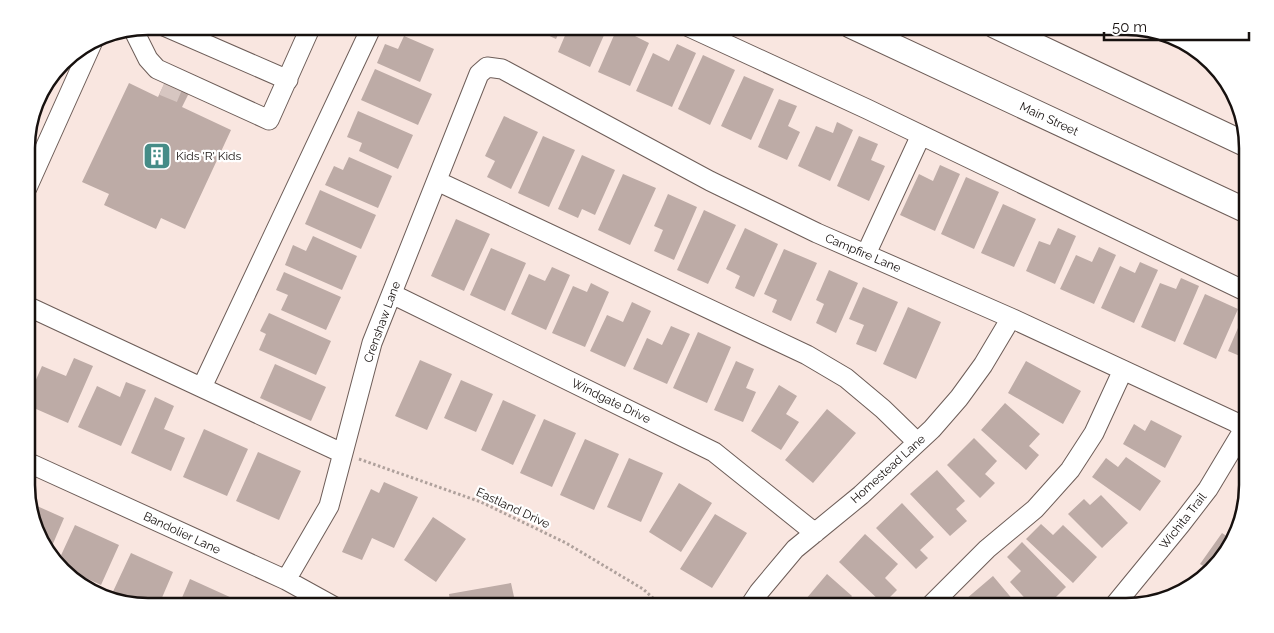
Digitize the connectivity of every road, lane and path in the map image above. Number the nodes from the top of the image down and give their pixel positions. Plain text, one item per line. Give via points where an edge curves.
1 (185, 35) edge
2 (307, 35) edge
3 (368, 35) edge
4 (707, 35) edge
5 (870, 35) edge
6 (1014, 35) edge
7 (136, 36) edge
8 (142, 49) junction
9 (83, 56) edge
10 (487, 67) joint
11 (288, 80) junction
12 (163, 86) tunnel mouth
13 (187, 96) tunnel mouth
14 (269, 120) junction
15 (921, 135) junction
16 (1239, 141) edge
17 (35, 169) edge
18 (437, 181) junction
19 (1239, 207) edge
20 (866, 254) junction
21 (1239, 288) edge
22 (392, 294) junction
23 (35, 310) edge
24 (1011, 318) junction
25 (1123, 370) junction
26 (202, 386) junction
27 (1239, 425) edge
28 (1239, 437) edge
29 (918, 442) junction
30 (342, 453) junction
31 (35, 466) edge
32 (814, 534) junction
33 (286, 580) junction
34 (319, 598) edge
35 (653, 598) edge
36 (755, 598) edge
37 (937, 598) edge
38 (1120, 598) edge

1 - 11 street
2 - 11 street
3 - 26 street
4 - 15 street
5 - 19 main road, Main Street
6 - 16 main road
7 - 8 street
8 - 12 street via 140,65 145,77
8 - 14 street via 157,69
9 - 17 street
10 - 18 street, Crenshaw Lane via 479,74
10 - 20 street, Campfire Lane via 502,69 710,181
11 - 14 street
13 - 14 street via 264,132
15 - 20 street
15 - 21 street
18 - 22 street, Crenshaw Lane
18 - 29 street via 807,356 846,378
20 - 24 street, Campfire Lane
22 - 30 street, Crenshaw Lane via 372,343
22 - 32 street, Windgate Drive via 714,452
23 - 26 street
24 - 25 street, Campfire Lane
24 - 29 street, Homestead Lane via 959,398
25 - 27 street, Campfire Lane
25 - 37 street via 1094,433 1070,470 1035,509 987,549
26 - 30 street
28 - 38 street, Wichita Trail via 1208,489
29 - 32 street, Homestead Lane
30 - 33 street, Crenshaw Lane via 329,506
30 - 35 path, Eastland Drive via 481,502 566,543
31 - 33 street, Bandolier Lane
32 - 36 street, Homestead Lane via 795,549
33 - 34 street, Bandolier Lane

